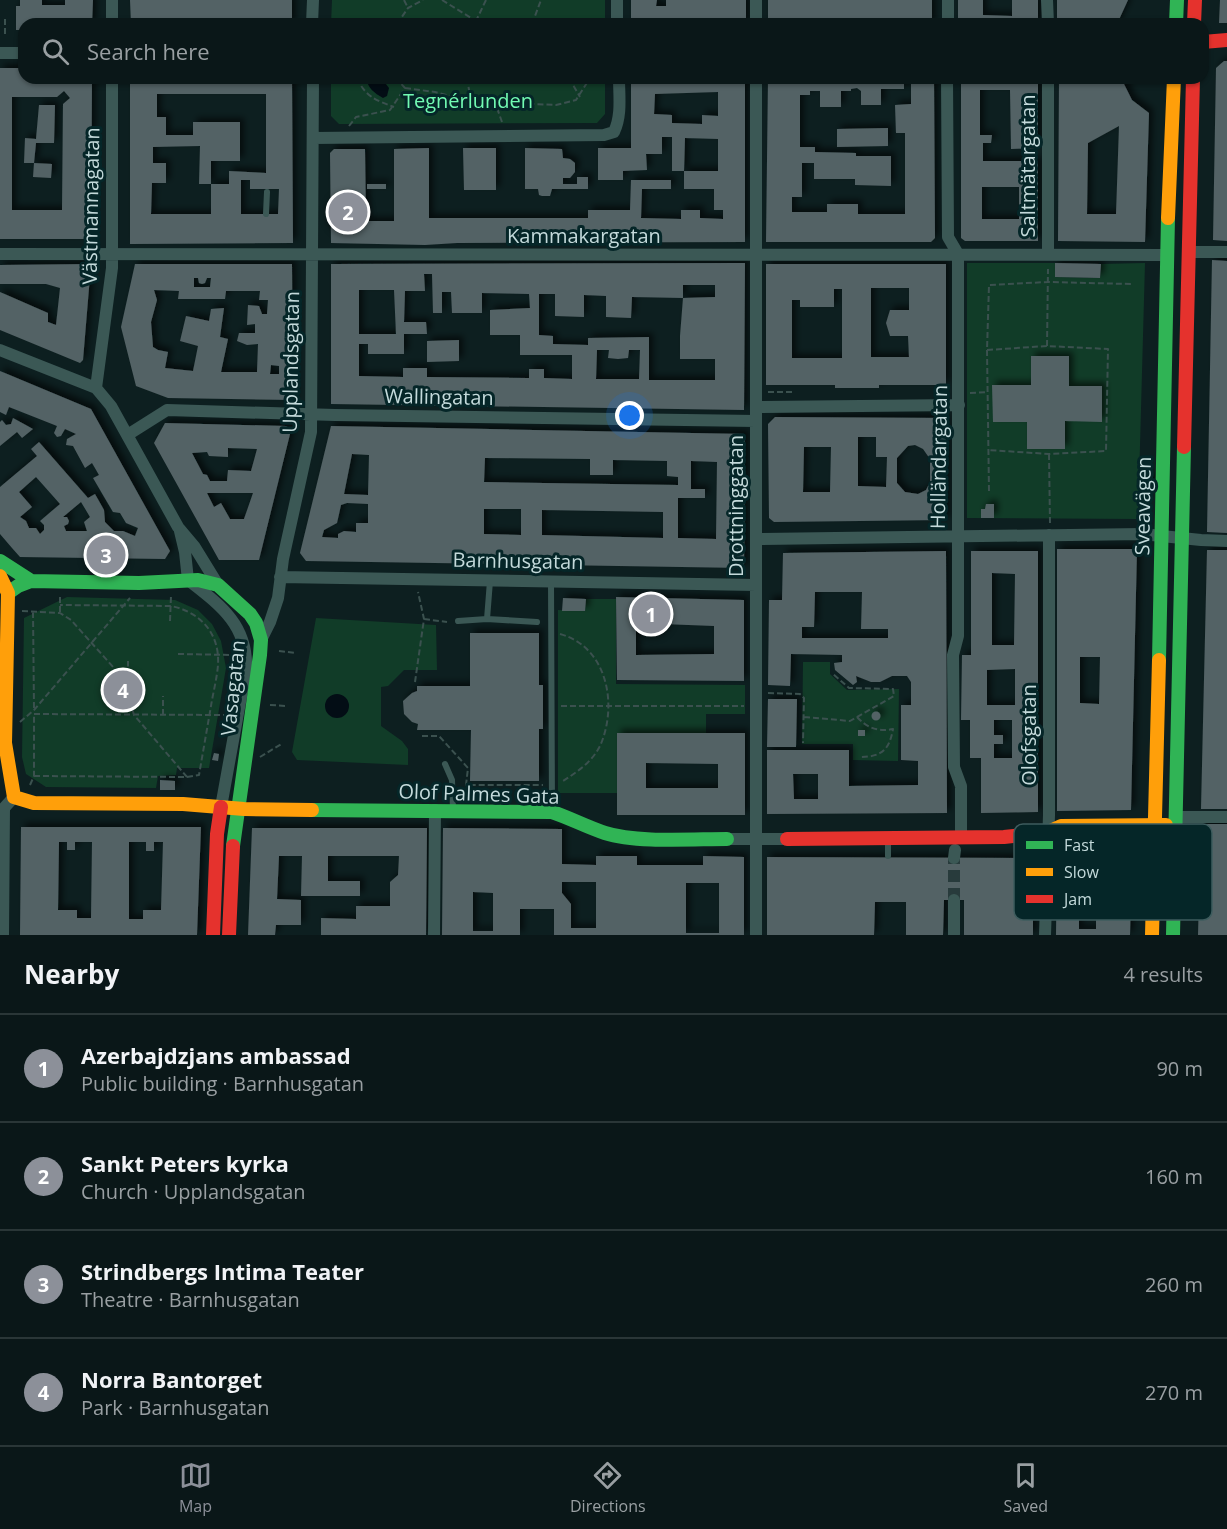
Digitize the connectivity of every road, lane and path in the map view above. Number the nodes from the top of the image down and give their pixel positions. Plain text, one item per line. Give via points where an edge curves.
1 (112, 0) edge
2 (312, 0) edge
3 (404, 0) edge
4 (423, 0) edge
5 (442, 0) edge
6 (486, 0) edge
7 (541, 0) edge
8 (617, 0) edge
9 (756, 0) edge
10 (948, 0) edge
11 (1047, 0) edge
12 (1177, 0) edge
13 (1195, 0) edge
14 (408, 8) junction
15 (5, 18) dead end
16 (112, 18) edge
17 (312, 18) edge
18 (401, 18) edge
19 (470, 18) edge
20 (478, 18) edge
21 (534, 18) edge
22 (617, 18) edge
23 (756, 18) edge
24 (948, 18) edge
25 (1048, 18) edge
26 (1176, 18) edge
27 (1194, 18) edge
28 (5, 34) dead end
29 (1227, 40) edge
30 (1209, 42) edge
31 (0, 53) edge
32 (18, 53) edge
33 (112, 84) edge
34 (313, 84) edge
35 (360, 84) edge
36 (401, 84) edge
37 (468, 84) edge
38 (572, 84) edge
39 (587, 84) edge
40 (619, 84) edge
41 (756, 84) edge
42 (947, 84) edge
43 (1048, 84) edge
44 (1174, 84) edge
45 (1193, 84) edge
46 (405, 88) junction
47 (580, 97) junction
48 (471, 101) junction
49 (394, 106) junction
50 (497, 108) junction
51 (349, 123) dead end
52 (502, 124) dead end
53 (313, 138) junction
54 (267, 192) dead end
55 (266, 214) dead end
56 (1189, 252) junction
57 (1227, 252) edge
58 (0, 254) edge
59 (112, 254) junction
60 (958, 254) junction
61 (1048, 254) junction
62 (312, 255) junction
63 (756, 255) junction
64 (1167, 255) junction
65 (1048, 282) junction
66 (1131, 284) dead end
67 (1047, 346) junction
68 (0, 350) edge
69 (987, 350) junction
70 (96, 388) junction
71 (988, 392) junction
72 (961, 399) junction
73 (756, 407) junction
74 (312, 415) junction
75 (756, 421) junction
76 (129, 434) junction
77 (988, 450) junction
78 (1049, 454) junction
79 (989, 491) dead end
80 (178, 527) junction
81 (1049, 529) junction
82 (1162, 535) junction
83 (958, 536) junction
84 (756, 538) junction
85 (1182, 539) junction
86 (1227, 541) edge
87 (0, 561) edge
88 (0, 576) edge
89 (280, 577) junction
90 (188, 580) junction
91 (490, 580) junction
92 (32, 581) junction
93 (551, 581) junction
94 (218, 585) junction
95 (756, 585) junction
96 (59, 592) dead end
97 (164, 592) dead end
98 (418, 592) dead end
99 (8, 593) junction
100 (176, 593) dead end
101 (132, 596) dead end
102 (171, 596) dead end
103 (60, 604) junction
104 (123, 606) junction
105 (171, 606) junction
106 (18, 611) dead end
107 (33, 612) junction
108 (60, 613) junction
109 (423, 619) junction
110 (487, 620) junction
111 (170, 621) dead end
112 (458, 621) joint
113 (537, 622) dead end
114 (551, 632) junction
115 (261, 640) junction
116 (92, 644) junction
117 (279, 651) dead end
118 (296, 653) dead end
119 (178, 654) dead end
120 (218, 655) junction
121 (234, 655) dead end
122 (128, 661) dead end
123 (832, 672) dead end
124 (415, 682) dead end
125 (125, 684) junction
126 (164, 696) dead end
127 (756, 700) junction
128 (270, 705) dead end
129 (287, 706) dead end
130 (552, 706) junction
131 (609, 706) junction
132 (34, 710) junction
133 (34, 714) junction
134 (210, 714) junction
135 (134, 715) junction
136 (163, 715) junction
137 (229, 716) dead end
138 (804, 717) junction
139 (857, 717) junction
140 (16, 725) dead end
141 (422, 735) dead end
142 (803, 742) dead end
143 (283, 743) dead end
144 (260, 757) dead end
145 (859, 757) dead end
146 (446, 764) dead end
147 (34, 776) junction
148 (187, 777) junction
149 (30, 785) dead end
150 (552, 785) junction
151 (413, 787) dead end
152 (413, 795) dead end
153 (14, 797) junction
154 (221, 807) junction
155 (2, 808) edge
156 (237, 809) junction
157 (435, 810) junction
158 (453, 810) junction
159 (552, 812) junction
160 (1227, 817) edge
161 (1048, 824) edge
162 (1154, 824) edge
163 (1176, 824) edge
164 (1191, 824) edge
165 (1014, 836) edge
166 (888, 838) junction
167 (727, 839) joint
168 (756, 839) junction
169 (787, 839) joint
170 (957, 849) junction
171 (888, 856) dead end
172 (954, 900) tunnel mouth
173 (1046, 920) edge
174 (1152, 920) edge
175 (1173, 920) edge
176 (954, 934) edge
177 (3, 935) edge
178 (213, 935) edge
179 (229, 935) edge
180 (434, 935) edge
181 (756, 935) edge
182 (1046, 935) edge
183 (1152, 935) edge
184 (1173, 935) edge

1 - 16 street
2 - 17 street
3 - 14 path
4 - 14 path
5 - 19 path
6 - 20 path
7 - 21 path
8 - 22 street
9 - 23 street
10 - 24 street
11 - 25 street
12 - 26 main road
13 - 27 main road
14 - 18 path
15 - 28 path
29 - 30 main road
31 - 32 street
33 - 59 street, Västmannagatan
34 - 53 street, Upplandsgatan
35 - 49 path via 363,91
36 - 46 path
37 - 48 path
38 - 47 path
39 - 47 path
40 - 53 street via 618,124 614,132 604,135
41 - 63 street, Drottninggatan
42 - 60 street, Holländargatan via 948,237
43 - 61 street, Saltmätargatan
44 - 64 main road, Sveavägen
45 - 56 main road, Sveavägen
46 - 48 path
46 - 49 path
47 - 50 path via 567,104
48 - 50 path
49 - 51 path via 356,117
50 - 52 path
53 - 62 street, Upplandsgatan
54 - 55 lane
56 - 57 street
56 - 85 main road, Sveavägen
58 - 59 street, Kammakargatan
59 - 62 street, Kammakargatan via 265,251
59 - 70 street, Västmannagatan
60 - 61 street, Kammakargatan
60 - 63 street, Kammakargatan
60 - 72 street, Holländargatan
61 - 64 street, Kammakargatan
61 - 65 path
62 - 63 street, Kammakargatan
62 - 74 street, Upplandsgatan
63 - 73 street, Drottninggatan
64 - 82 main road, Sveavägen
65 - 66 path
65 - 67 path
65 - 69 path via 989,285
67 - 69 path
67 - 78 path via 1108,349 1106,451
68 - 70 street
69 - 71 path
70 - 76 street
71 - 72 path
71 - 77 path
72 - 73 street
72 - 83 street, Holländargatan
73 - 75 street, Drottninggatan
74 - 75 street, Wallingatan via 656,416
74 - 76 street, Wallingatan via 168,410
74 - 89 street, Upplandsgatan
75 - 84 street, Drottninggatan
76 - 80 street
77 - 78 path
77 - 79 path
78 - 81 path
80 - 90 street
80 - 94 street
81 - 82 street
81 - 83 street
81 - 161 street, Olofsgatan
82 - 85 street
82 - 162 main road, Sveavägen
83 - 84 street
83 - 170 street, Holländargatan via 958,636 953,655 954,767 961,786
84 - 95 street, Drottninggatan
85 - 86 street
85 - 163 main road, Sveavägen
87 - 92 main road
88 - 99 main road
89 - 91 street, Barnhusgatan
89 - 115 street, Upplandsgatan via 274,610
90 - 92 main road
90 - 94 main road
90 - 154 street, Vasagatan via 237,626 247,653
91 - 93 street, Barnhusgatan
91 - 110 lane
92 - 99 main road
93 - 95 street, Barnhusgatan
93 - 114 lane
94 - 115 main road, Vasagatan via 250,614
95 - 127 street, Drottninggatan
96 - 103 path
97 - 100 path
98 - 109 path
99 - 153 main road via 5,743
101 - 104 path
102 - 105 path
103 - 104 path
103 - 108 path
104 - 105 path
104 - 116 path
105 - 111 path
105 - 120 path via 197,615 208,627
106 - 107 path
107 - 108 path
107 - 132 path
108 - 116 path
109 - 112 path
109 - 124 path
110 - 112 lane
110 - 113 lane
114 - 130 lane
114 - 131 path via 567,636 592,655 608,687
115 - 156 main road, Vasagatan
116 - 125 path
116 - 132 path
117 - 118 path
119 - 120 path
120 - 121 path
120 - 134 path
122 - 125 path
123 - 139 path via 849,688 893,689 894,696
125 - 135 path
126 - 136 path
127 - 131 path
127 - 138 path via 800,694 804,698
127 - 168 street, Drottninggatan
128 - 129 path
130 - 131 path
130 - 150 lane
131 - 150 path via 606,728 591,759 564,781
132 - 133 path
132 - 140 path
133 - 135 path
133 - 147 path
134 - 136 path
134 - 137 path
134 - 148 path via 199,775
135 - 136 path
135 - 148 path
138 - 139 path via 850,721
138 - 142 path
139 - 145 path via 875,729 893,729 882,753
141 - 150 path via 439,736 468,768 466,785
143 - 144 path
146 - 158 lane via 452,780
147 - 148 path
147 - 149 path
150 - 159 lane
151 - 152 path
153 - 154 main road, Olof Palmes Gata via 34,803
153 - 155 street
154 - 156 main road, Olof Palmes Gata
154 - 178 main road, Vasagatan
155 - 177 street
156 - 157 main road, Olof Palmes Gata
156 - 179 main road, Vasagatan
157 - 158 main road, Olof Palmes Gata
157 - 180 street
158 - 159 main road, Olof Palmes Gata
159 - 167 main road, Olof Palmes Gata via 629,838
160 - 164 street
165 - 170 main road, Olof Palmes Gata
166 - 169 main road, Olof Palmes Gata
166 - 170 main road, Olof Palmes Gata
166 - 171 lane
167 - 168 street, Olof Palmes Gata
168 - 169 street, Olof Palmes Gata
168 - 181 street, Drottninggatan
172 - 176 street
173 - 182 street, Olofsgatan
174 - 183 main road, Sveavägen
175 - 184 main road, Sveavägen

